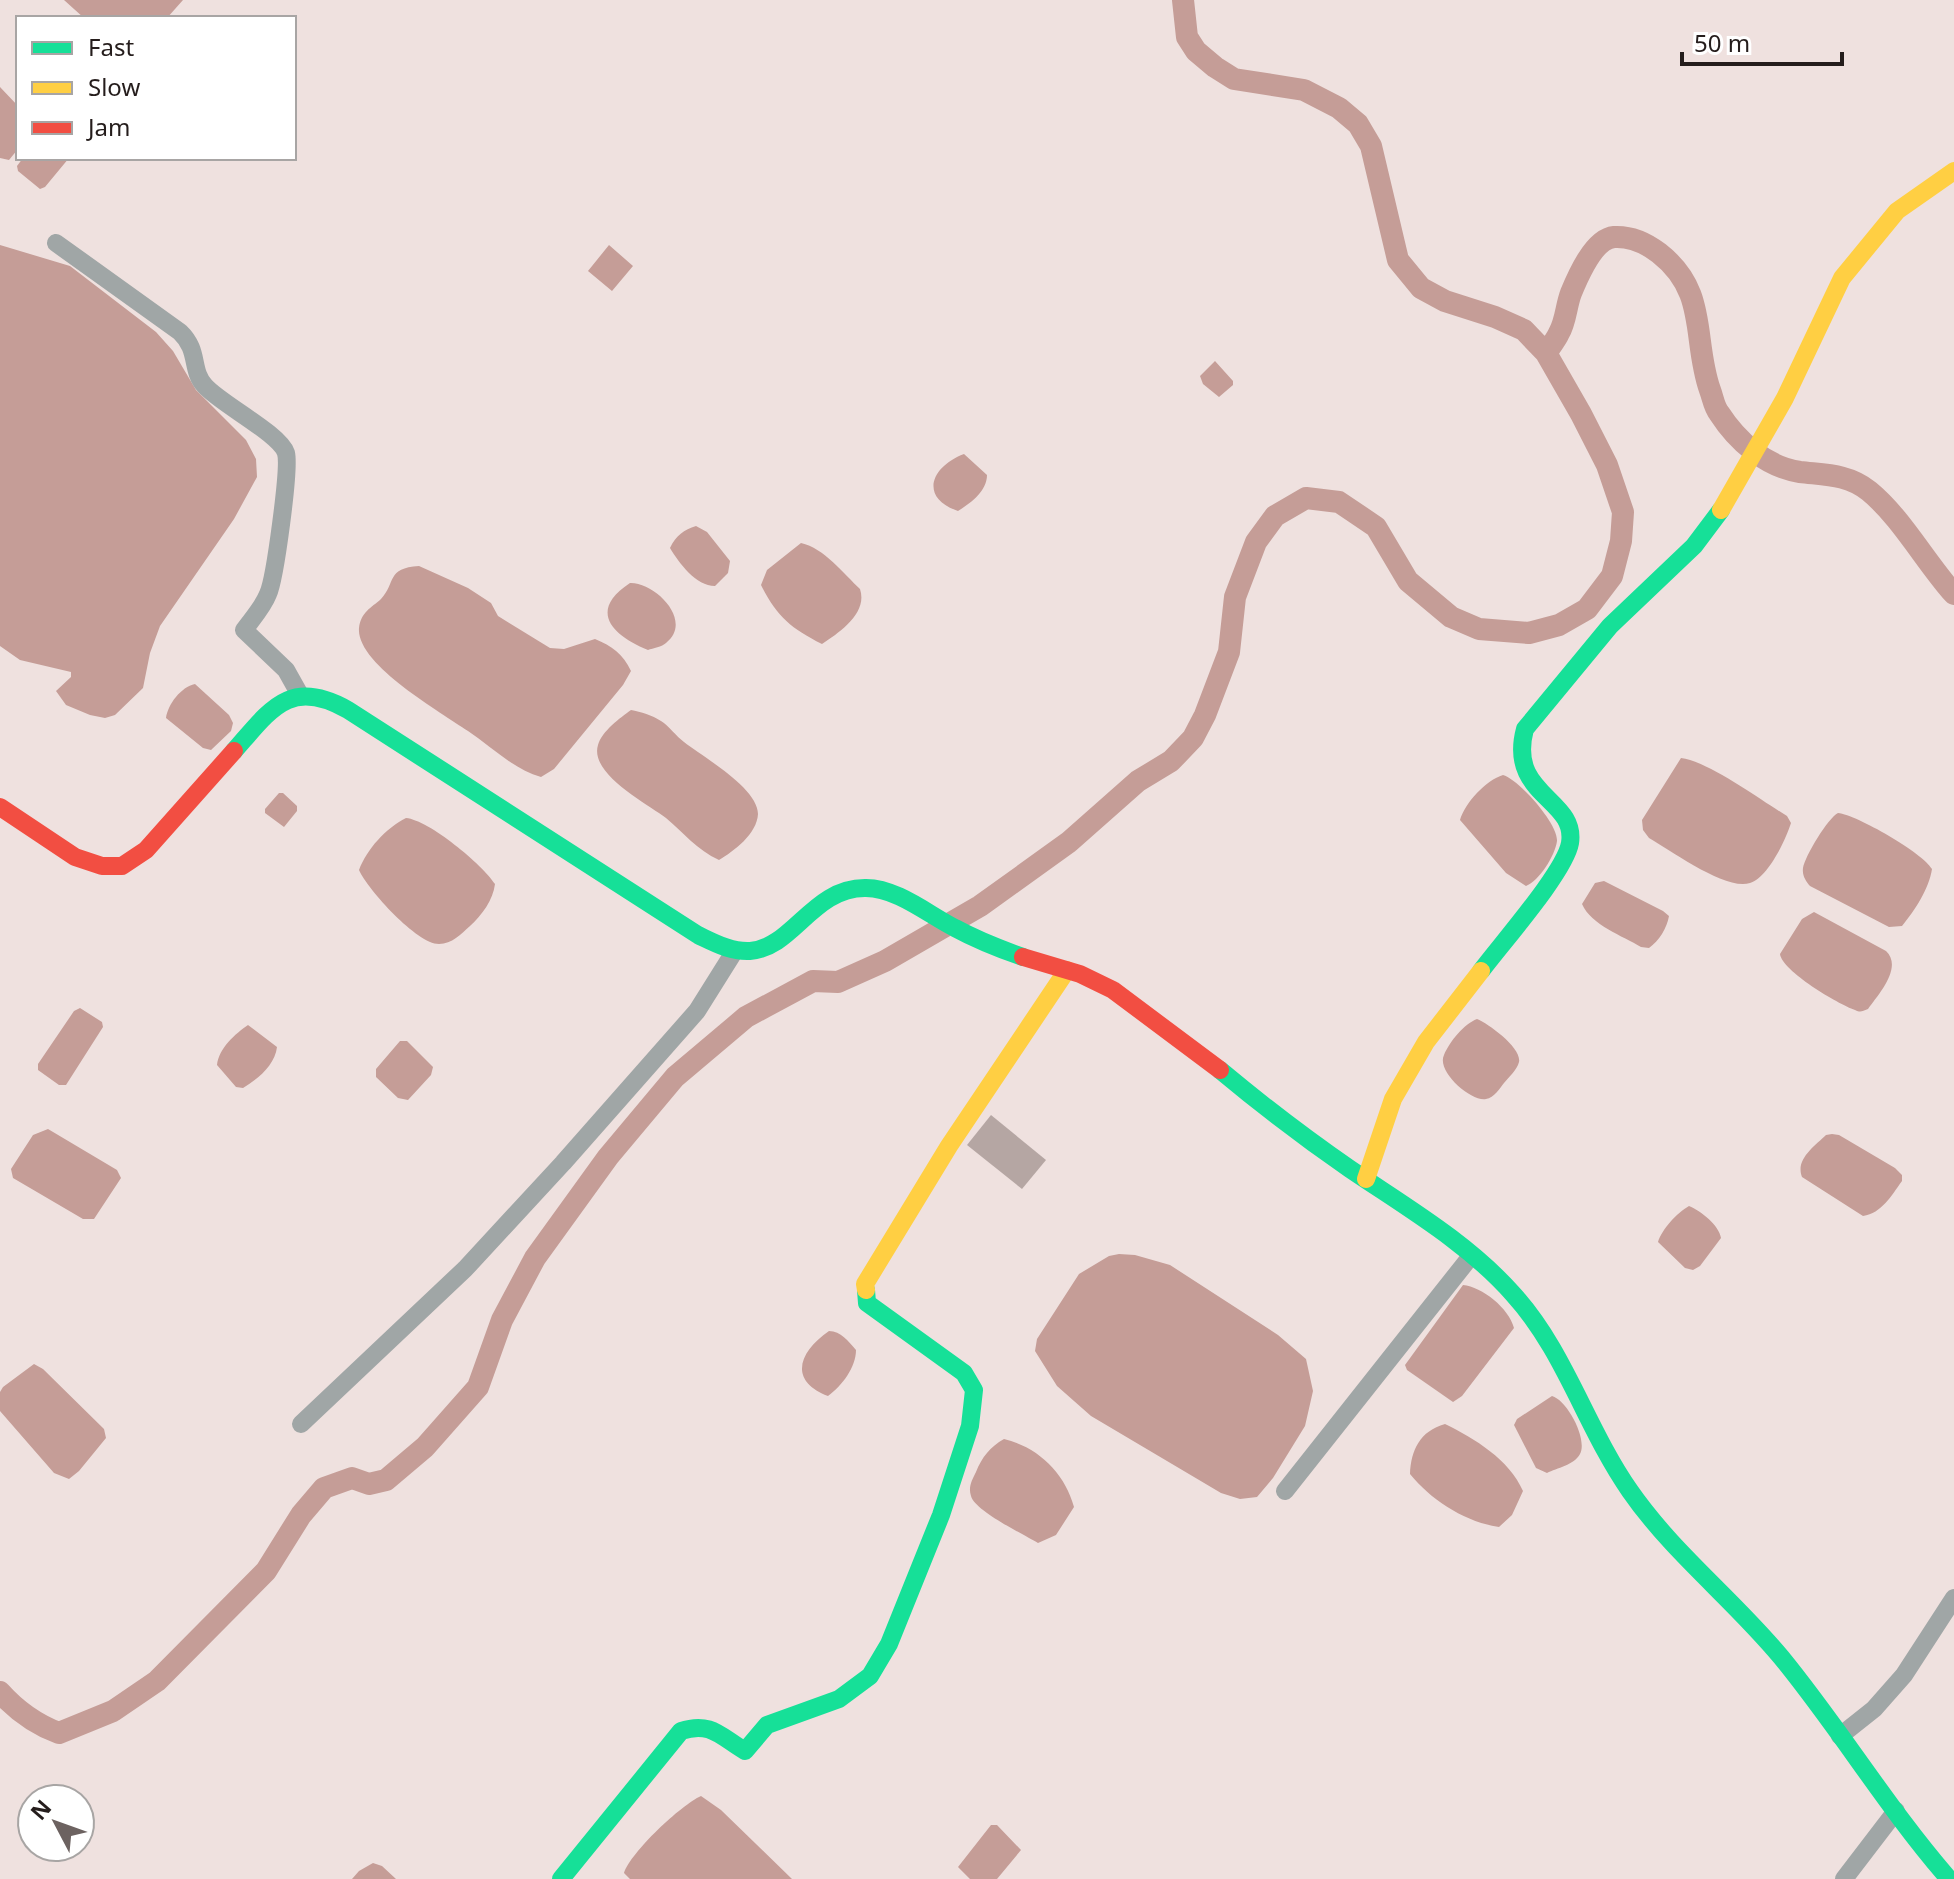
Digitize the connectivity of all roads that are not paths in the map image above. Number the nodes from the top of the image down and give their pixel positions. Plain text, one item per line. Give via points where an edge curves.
1 (1954, 171) edge
2 (56, 243) dead end
3 (300, 695) junction
4 (0, 807) edge
5 (734, 952) junction
6 (1067, 970) junction
7 (1366, 1179) junction
8 (1471, 1256) junction
9 (301, 1424) dead end
10 (1285, 1491) dead end
11 (1954, 1598) edge
12 (1840, 1736) junction
13 (1896, 1811) junction
14 (561, 1879) edge
15 (1844, 1879) edge
16 (1949, 1879) edge

1 - 7 street via 1897,211 1842,278 1728,502 1694,546 1610,626 1525,729 1520,760 1563,818 1570,834 1568,853 1426,1042 1393,1099
2 - 3 street via 180,332 192,346 204,386 286,453 269,594 244,630 286,670
3 - 4 street via 263,718 146,850 122,866 75,857
3 - 5 street via 334,701 698,935
5 - 6 street via 767,947 842,892 872,888 972,937
5 - 9 street via 697,1011 563,1163 465,1269
6 - 7 street via 1124,996 1302,1136
6 - 14 street via 949,1146 865,1284 867,1303 964,1373 974,1390 970,1426 946,1500 889,1644 870,1676 839,1699 767,1725 745,1751 710,1728 697,1724 681,1731
7 - 8 street
8 - 10 street
8 - 12 street via 1526,1309 1618,1472 1646,1511 1776,1651
11 - 12 street via 1904,1675
12 - 13 street
13 - 15 street
13 - 16 street

